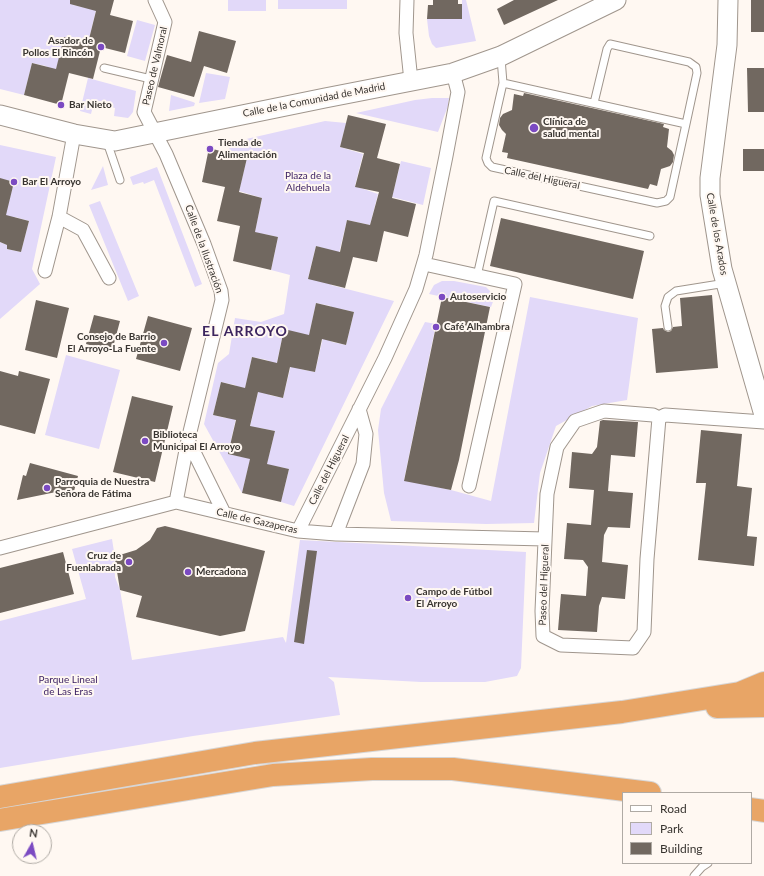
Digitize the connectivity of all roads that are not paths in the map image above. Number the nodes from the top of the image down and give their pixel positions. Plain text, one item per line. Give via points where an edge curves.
1 (155, 0) edge
2 (407, 0) edge
3 (616, 0) edge
4 (728, 0) edge
5 (501, 56) junction
6 (104, 68) dead end
7 (453, 73) junction
8 (151, 79) junction
9 (411, 81) junction
10 (503, 83) junction
11 (594, 104) junction
12 (0, 115) edge
13 (686, 124) junction
14 (154, 132) junction
15 (74, 134) junction
16 (106, 140) junction
17 (120, 180) dead end
18 (59, 217) junction
19 (650, 236) dead end
20 (424, 264) junction
21 (45, 272) dead end
22 (477, 276) junction
23 (108, 278) dead end
24 (726, 283) junction
25 (668, 327) dead end
26 (359, 409) junction
27 (764, 415) edge
28 (659, 418) junction
29 (764, 422) edge
30 (188, 440) junction
31 (469, 486) dead end
32 (176, 502) junction
33 (224, 513) junction
34 (298, 531) junction
35 (336, 534) junction
36 (545, 538) junction
37 (0, 548) edge
38 (764, 684) edge
39 (764, 706) edge
40 (622, 712) junction
41 (642, 792) edge
42 (0, 797) edge
43 (752, 809) edge
44 (764, 811) edge
45 (0, 820) edge
46 (706, 864) edge
47 (694, 876) edge

1 - 8 street, Paseo de Valmoral via 165,22
2 - 9 street via 406,33
3 - 5 street, Calle de la Comunidad de Madrid
4 - 24 street, Calle de los Arados via 727,45 710,178 710,195
5 - 7 street, Calle de la Comunidad de Madrid
5 - 10 lane
6 - 8 lane
7 - 9 street, Calle de la Comunidad de Madrid
7 - 20 street, Calle del Higueral via 458,92
8 - 14 street, Paseo de Valmoral via 144,112
9 - 14 street, Calle de la Comunidad de Madrid
10 - 11 lane
10 - 13 lane, Calle del Higueral via 486,158 492,167 499,169 657,203 666,201 670,197
11 - 13 lane
11 - 13 lane via 610,44 689,62 696,67 697,73
12 - 15 street, Calle de la Comunidad de Madrid
14 - 16 street, Calle de la Comunidad de Madrid via 115,141
14 - 30 street, Calle de la Ilustración via 169,160 204,244 222,300
15 - 16 street, Calle de la Comunidad de Madrid
15 - 18 street
16 - 17 lane
18 - 21 street
18 - 23 street via 83,230
19 - 22 lane via 494,201
20 - 22 street
20 - 26 street, Calle del Higueral via 411,301
22 - 31 street via 515,284
24 - 25 lane via 676,291 668,297 665,306
24 - 27 street, Calle de los Arados
26 - 34 street, Calle del Higueral
26 - 35 street, Calle del Higueral via 366,434 363,464
28 - 29 street, Paseo del Higueral via 665,415
28 - 36 street, Paseo del Higueral via 653,414 604,411 575,421 557,447 547,494
28 - 36 street, Paseo del Higueral via 647,559 644,632 633,648 561,645 542,636
30 - 32 street, Calle de la Ilustración
30 - 33 street
32 - 33 street, Calle de Gazaperas
32 - 37 street, Calle de Gazaperas
33 - 34 street, Calle de Gazaperas
34 - 35 street, Calle de Gazaperas
35 - 36 street, Calle de Gazaperas
38 - 40 highway via 740,693
39 - 40 highway
40 - 42 highway via 255,753
41 - 45 highway via 454,769 372,769 273,775
43 - 44 highway
46 - 47 lane

